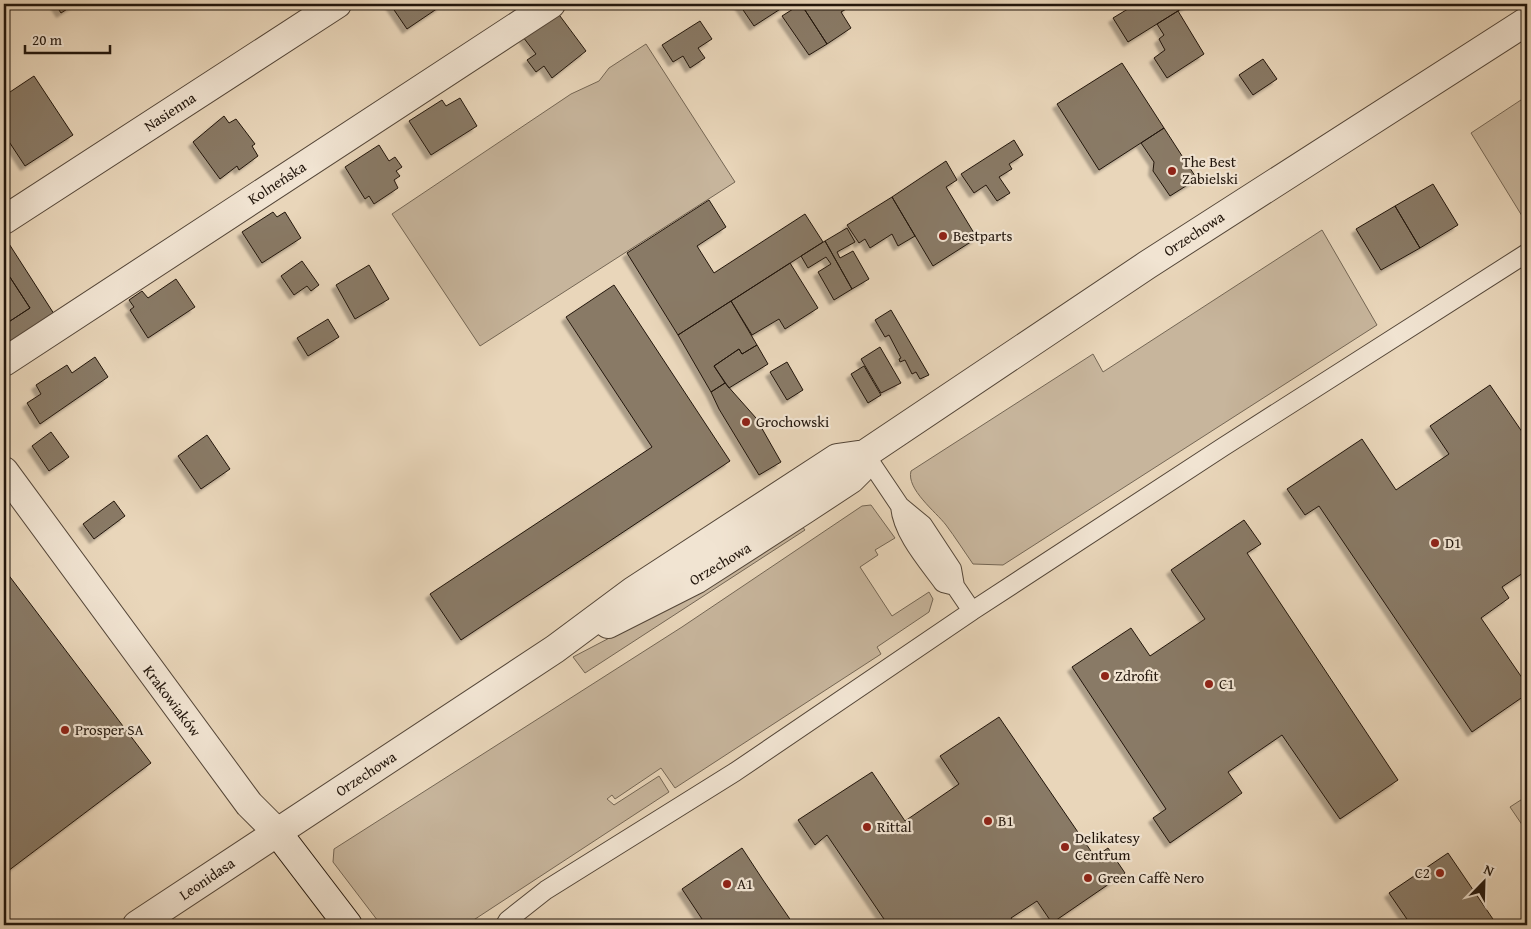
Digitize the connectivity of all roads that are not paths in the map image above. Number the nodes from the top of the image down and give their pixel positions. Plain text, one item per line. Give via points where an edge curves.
1 (336, 4) edge
2 (551, 4) edge
3 (1527, 21) edge
4 (4, 220) edge
5 (1527, 253) edge
6 (4, 362) edge
7 (865, 454) junction
8 (4, 471) edge
9 (972, 611) junction
10 (277, 832) junction
11 (137, 925) edge
12 (348, 925) edge
13 (505, 925) edge

1 - 4 street, Nasienna
2 - 6 street, Kolneńska
3 - 7 street, Orzechowa via 1147,264
5 - 9 lane
7 - 9 lane via 900,506 923,525 952,569 955,586
7 - 10 street, Orzechowa via 860,470 851,479 714,569 555,649
8 - 10 street, Krakowiaków via 249,804
9 - 13 lane via 735,772 546,890
10 - 11 street, Leonidasa
10 - 12 street, Krakowiaków

